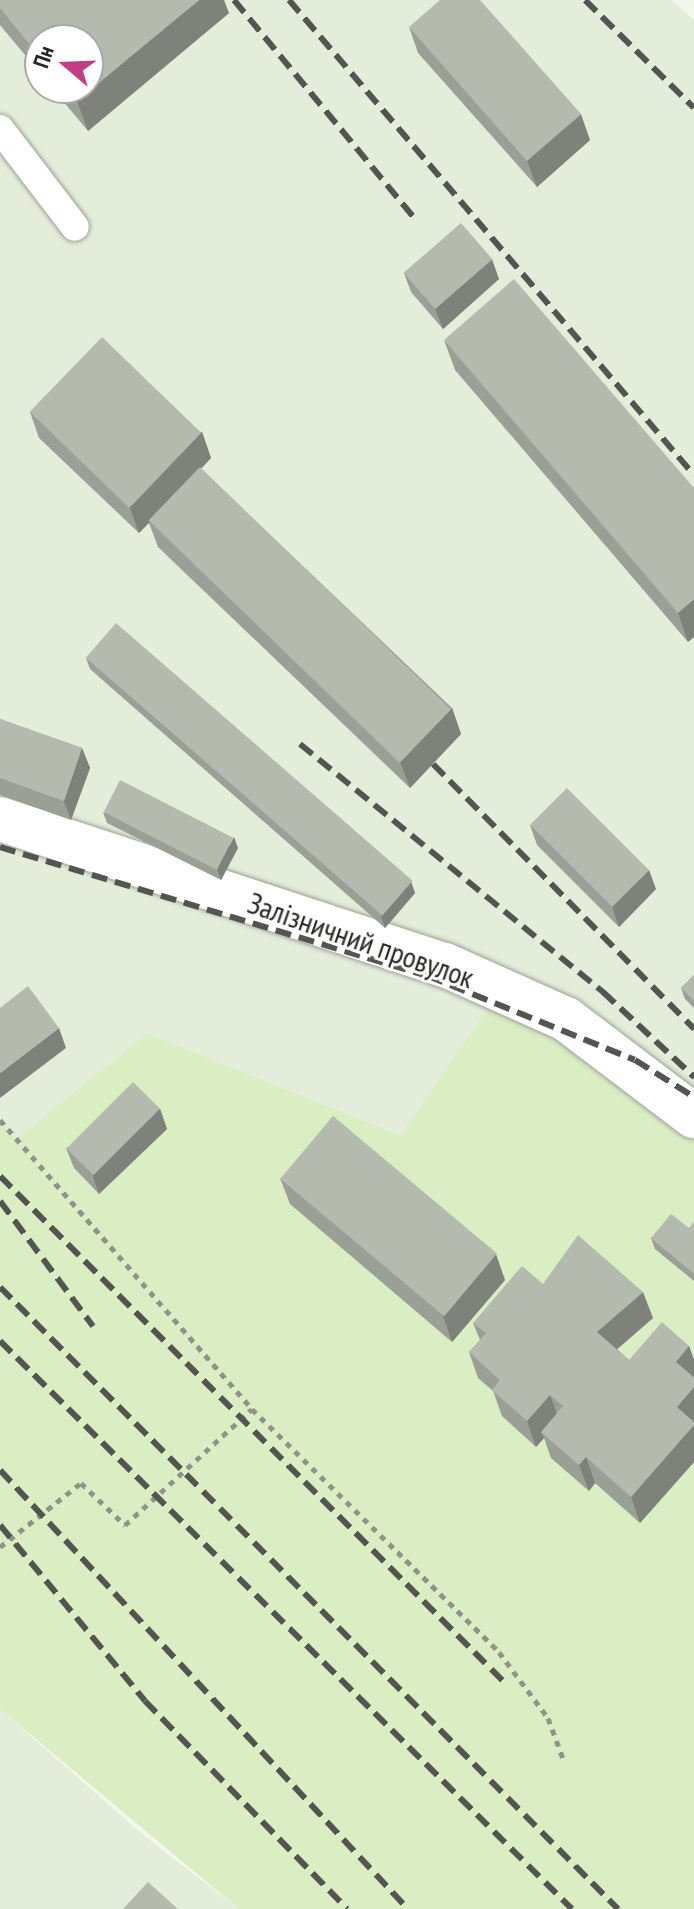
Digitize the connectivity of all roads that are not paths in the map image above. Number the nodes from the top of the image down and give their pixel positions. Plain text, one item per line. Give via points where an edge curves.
1 (0, 129) edge
2 (75, 227) dead end
3 (0, 819) edge
4 (694, 1116) edge

1 - 2 lane
3 - 4 street, Залізничний провулок via 445,965 566,1019

